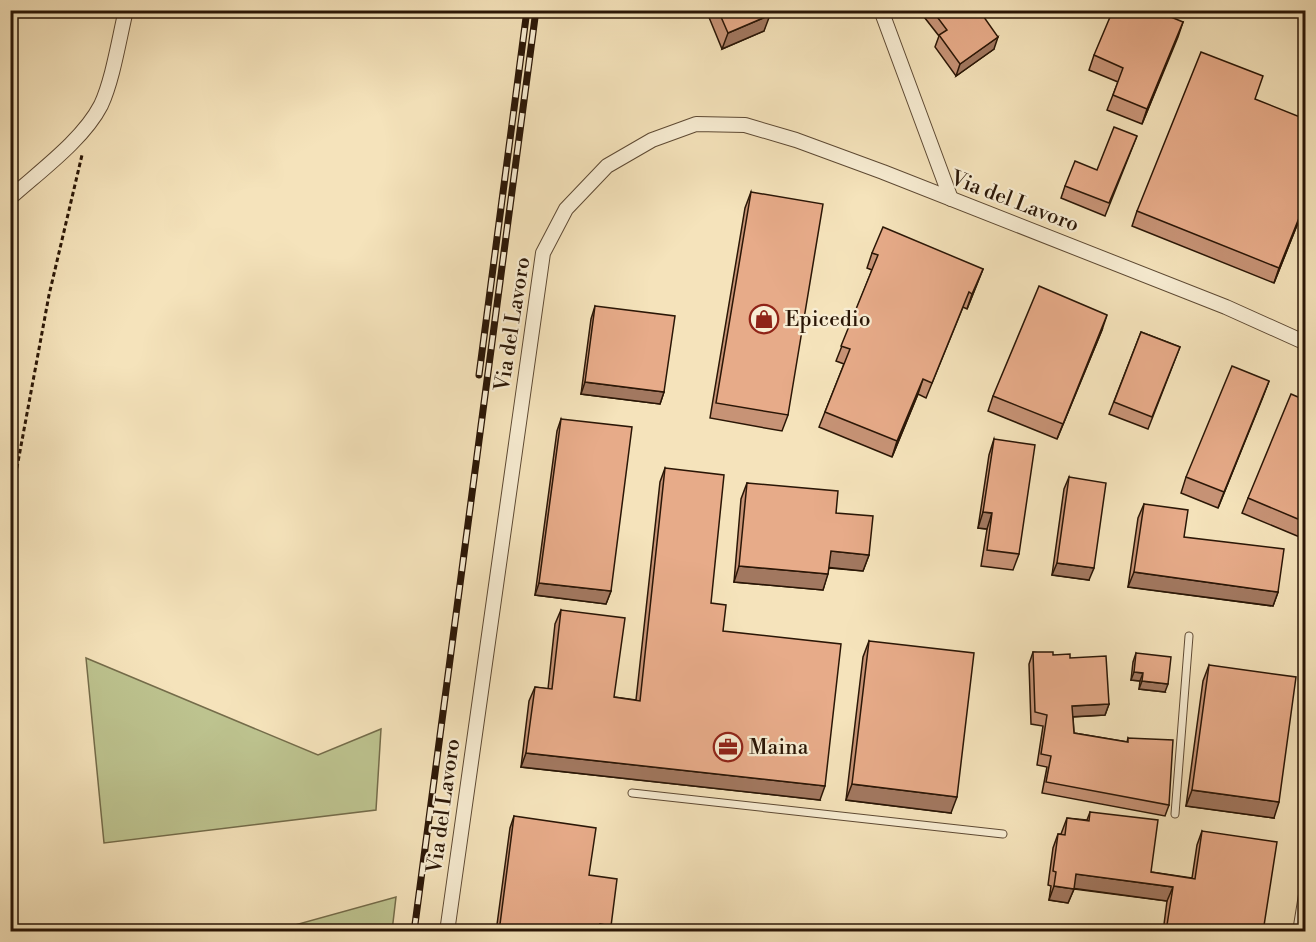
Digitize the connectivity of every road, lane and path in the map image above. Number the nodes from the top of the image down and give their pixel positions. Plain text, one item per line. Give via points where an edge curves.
1 (126, 10) edge
2 (881, 10) edge
3 (82, 156) dead end
4 (10, 198) edge
5 (951, 199) junction
6 (1305, 344) edge
7 (10, 504) edge
8 (1189, 636) dead end
9 (632, 793) dead end
10 (1175, 814) dead end
11 (1003, 834) dead end
12 (1305, 895) edge
13 (447, 932) edge
14 (1300, 932) edge

1 - 4 street via 100,105 77,137
2 - 5 street
3 - 7 path via 50,295
5 - 6 street, Via del Lavoro via 1226,307
5 - 13 street, Via del Lavoro via 796,140 745,125 696,124 652,140 607,166 566,209 543,253
8 - 10 lane
9 - 11 lane
12 - 14 street

